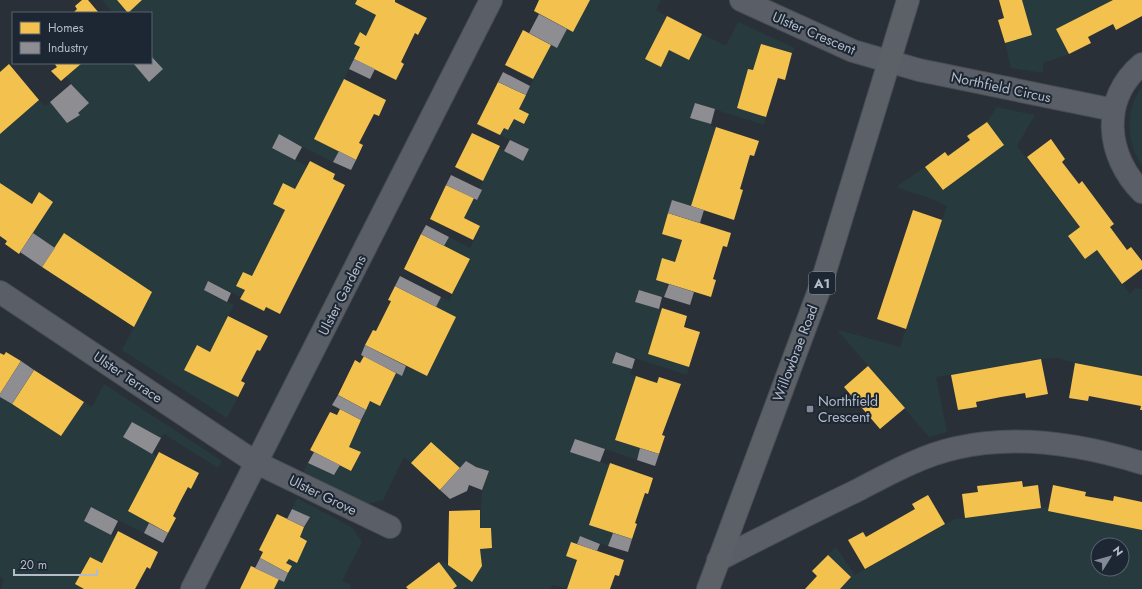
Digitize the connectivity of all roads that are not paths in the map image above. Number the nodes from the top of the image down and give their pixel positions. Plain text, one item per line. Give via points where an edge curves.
1 (491, 0) edge
2 (741, 0) edge
3 (908, 0) edge
4 (889, 62) junction
5 (1142, 64) edge
6 (1114, 110) junction
7 (1142, 192) edge
8 (0, 292) edge
9 (255, 462) junction
10 (1142, 463) edge
11 (390, 527) dead end
12 (718, 560) junction
13 (192, 589) edge
14 (708, 589) edge

1 - 9 street, Ulster Gardens
2 - 4 street, Ulster Crescent via 853,50
3 - 4 main road, Willowbrae Road / A1
4 - 6 street, Northfield Circus
4 - 12 main road, Willowbrae Road / A1 via 821,285
5 - 6 street via 1123,86
6 - 7 street via 1112,123 1118,159 1126,175
8 - 9 street, Ulster Terrace
9 - 11 street, Ulster Grove
9 - 13 street, Ulster Gardens
10 - 12 street via 1052,444 996,442 956,448 909,464
12 - 14 main road, Willowbrae Road / A1

